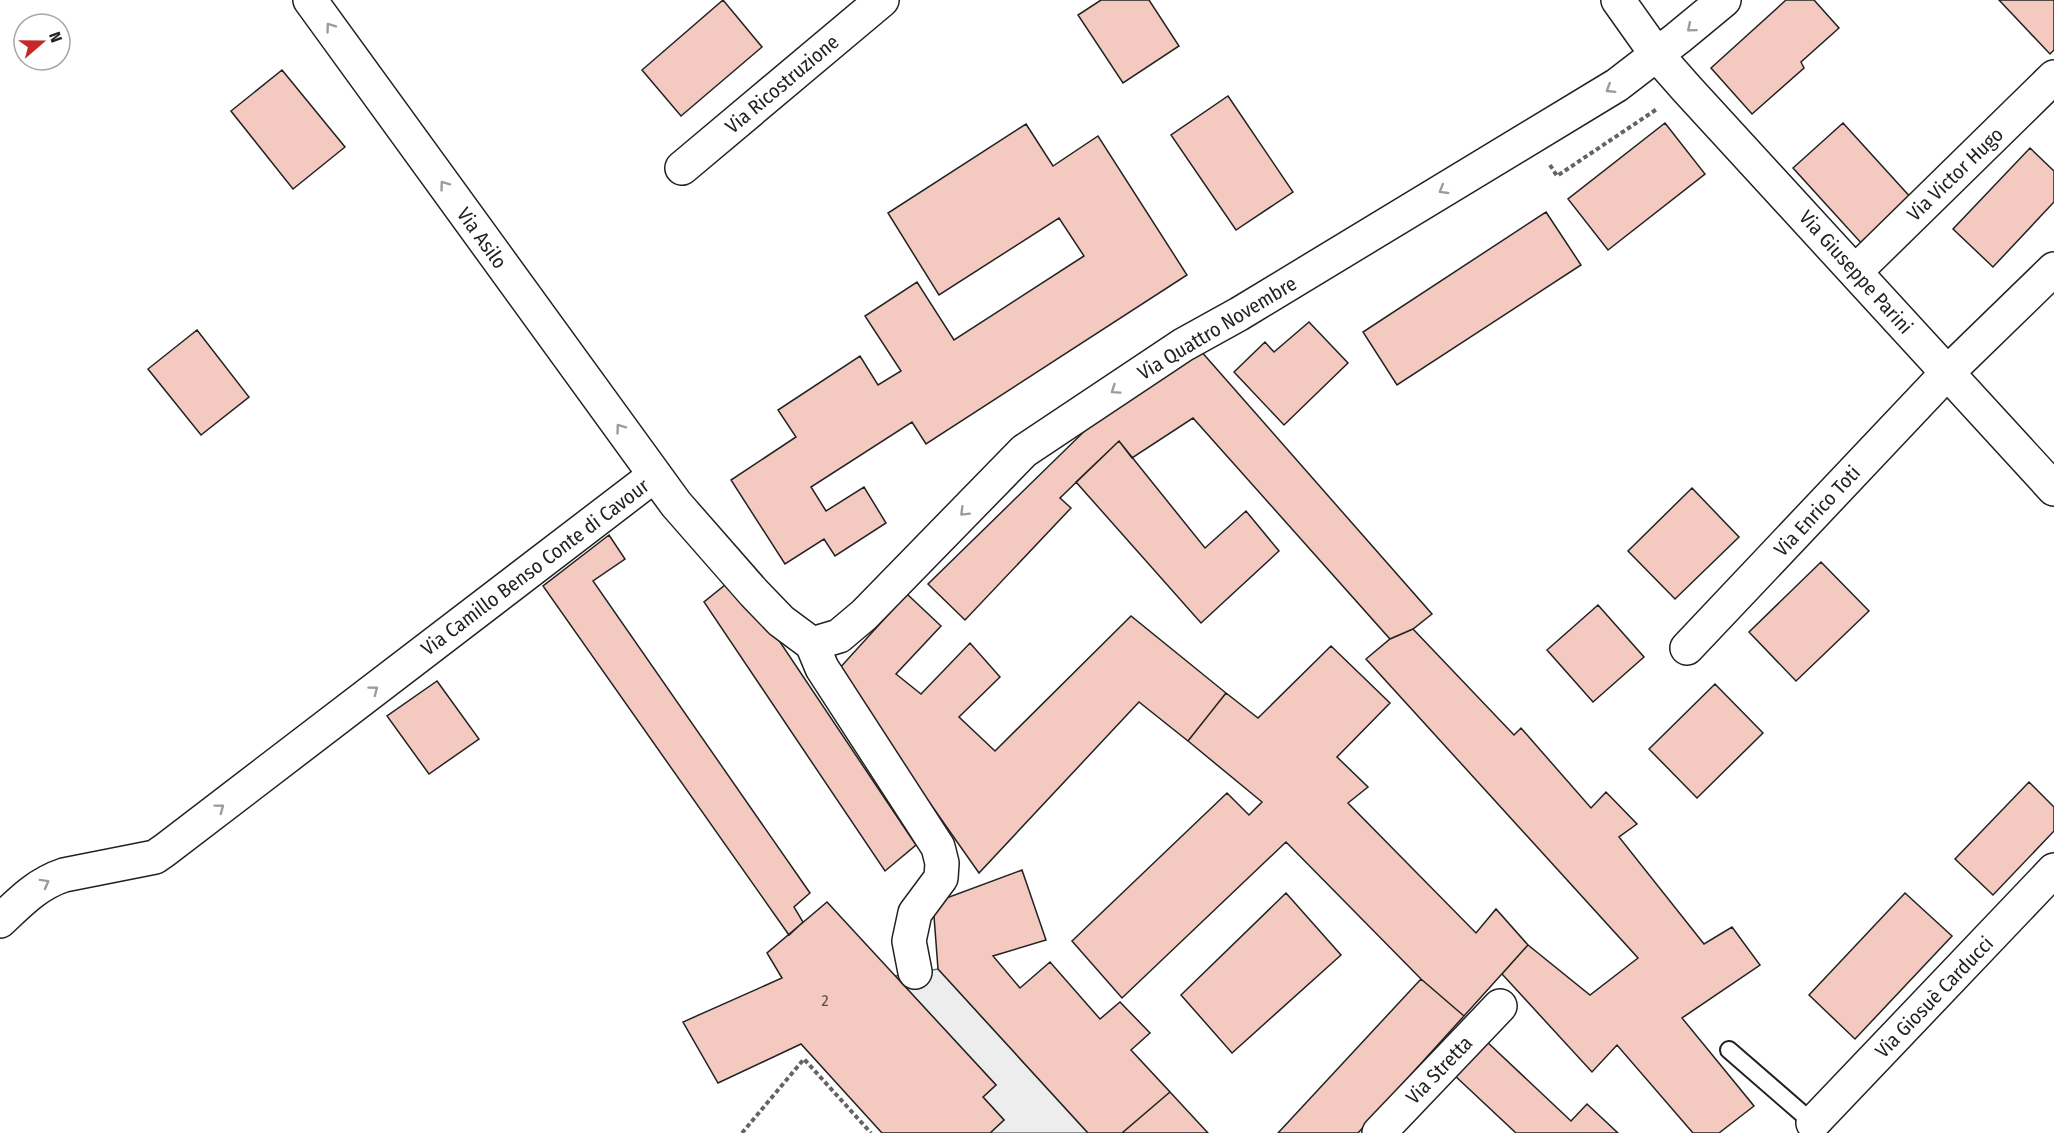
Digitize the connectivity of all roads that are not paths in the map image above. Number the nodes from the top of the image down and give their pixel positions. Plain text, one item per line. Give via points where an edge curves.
1 (310, 0) edge
2 (882, 0) edge
3 (1618, 0) edge
4 (1724, 0) edge
5 (1657, 55) junction
6 (2054, 77) edge
7 (682, 168) dead end
8 (2054, 269) edge
9 (1855, 272) junction
10 (1947, 373) junction
11 (655, 475) junction
12 (2053, 486) edge
13 (812, 644) junction
14 (1687, 648) dead end
15 (2054, 870) edge
16 (0, 921) edge
17 (915, 972) dead end
18 (1500, 1006) dead end
19 (1729, 1050) dead end
20 (1813, 1123) joint
21 (1378, 1133) edge

11 -> 1 street, Via Asilo
2 - 7 street, Via Ricostruzione
3 - 5 street, Via Giuseppe Parini
4 -> 5 street, Via Quattro Novembre
5 - 9 street, Via Giuseppe Parini
5 -> 13 street, Via Quattro Novembre via 1617,86 1183,345 1024,451 864,615 839,636
6 - 9 street, Via Victor Hugo
8 - 10 street, Via Enrico Toti
9 - 10 street, Via Giuseppe Parini
10 - 12 street, Via Giuseppe Parini
10 - 14 street, Via Enrico Toti
11 - 13 street, Via Camillo Benso Conte di Cavour via 754,593 781,621
16 -> 11 street, Via Camillo Benso Conte di Cavour via 34,889 64,874 155,857
13 - 17 street, Via Camillo Benso Conte di Cavour via 822,668 938,847 941,878 915,913 909,941
15 - 20 street, Via Giosuè Carducci
18 - 21 street, Via Stretta
19 - 20 lane

